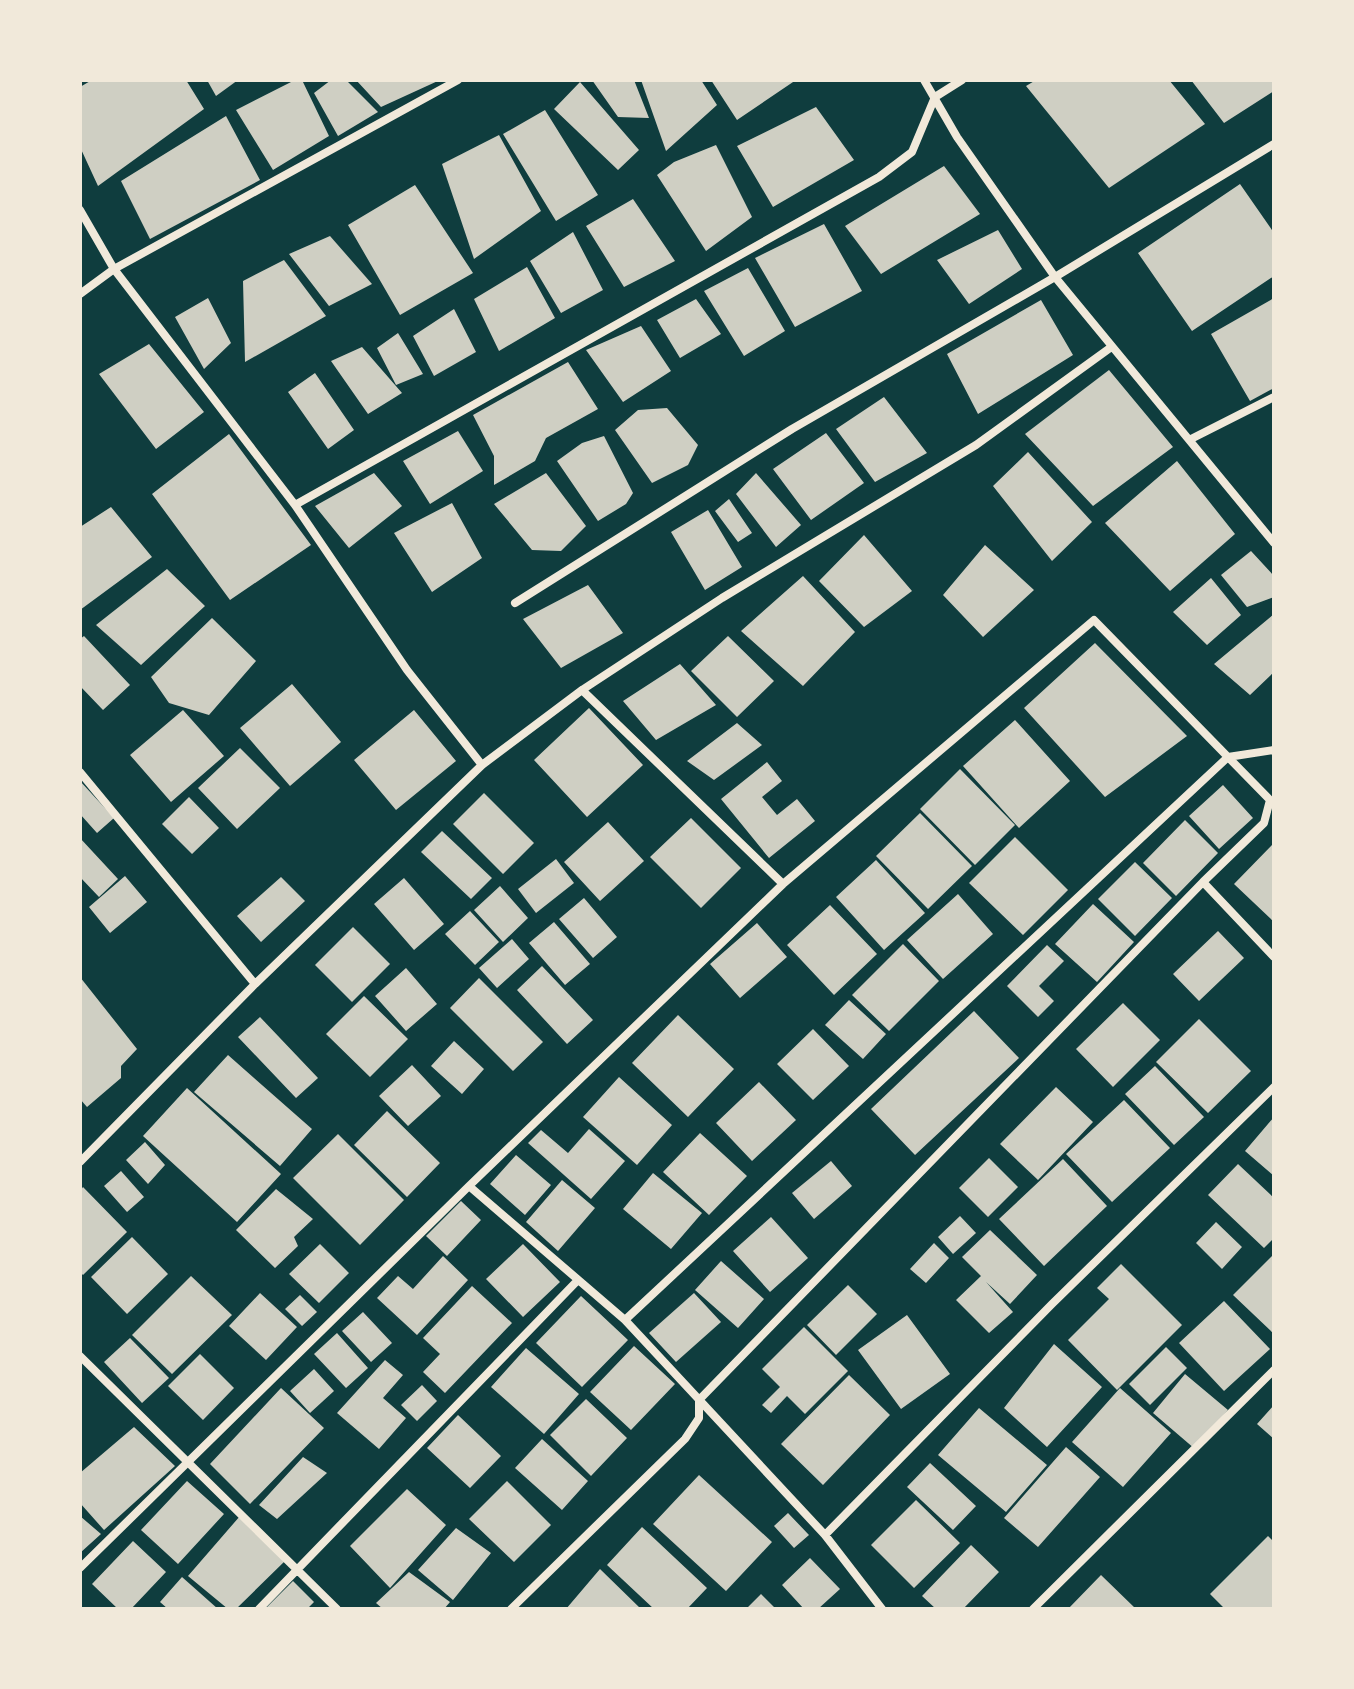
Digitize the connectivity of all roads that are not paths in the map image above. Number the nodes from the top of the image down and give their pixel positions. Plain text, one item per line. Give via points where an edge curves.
1 (458, 80) edge
2 (924, 80) edge
3 (962, 80) edge
4 (935, 97) junction
5 (1274, 144) edge
6 (80, 210) edge
7 (114, 269) junction
8 (1055, 277) junction
9 (80, 294) edge
10 (1110, 348) junction
11 (1274, 397) edge
12 (1191, 439) junction
13 (295, 505) junction
14 (1274, 543) edge
15 (515, 603) dead end
16 (582, 690) junction
17 (1274, 750) edge
18 (1228, 757) junction
19 (482, 765) junction
20 (80, 772) edge
21 (1203, 882) junction
22 (783, 884) junction
23 (1274, 957) edge
24 (255, 984) junction
25 (1274, 1087) edge
26 (80, 1162) edge
27 (469, 1186) junction
28 (578, 1280) junction
29 (625, 1320) junction
30 (80, 1356) edge
31 (1274, 1370) edge
32 (699, 1400) junction
33 (190, 1462) junction
34 (825, 1535) junction
35 (80, 1568) edge
36 (297, 1569) junction
37 (259, 1609) edge
38 (337, 1609) edge
39 (511, 1609) edge
40 (882, 1609) edge
41 (1033, 1609) edge

1 - 7 street
2 - 4 street
3 - 4 street
4 - 8 street
4 - 13 street via 912,152 879,177
5 - 8 street
6 - 7 street
7 - 9 street
7 - 13 street
8 - 10 street
8 - 15 street via 792,429
10 - 12 street
10 - 16 street via 976,445 722,598
11 - 12 street
12 - 14 street
13 - 19 street via 407,670
16 - 19 street
16 - 22 street
17 - 18 street
18 - 21 street via 1270,800 1264,823
18 - 22 street via 1094,620
18 - 29 street
19 - 24 street
20 - 24 street
21 - 23 street
21 - 32 street
22 - 27 street
24 - 26 street
25 - 34 street
27 - 28 street
27 - 33 street
28 - 29 street
28 - 36 street
29 - 32 street
30 - 33 street
31 - 41 street
32 - 34 street
32 - 39 street via 699,1418 685,1439
33 - 35 street
33 - 36 street
34 - 40 street
36 - 37 street
36 - 38 street

